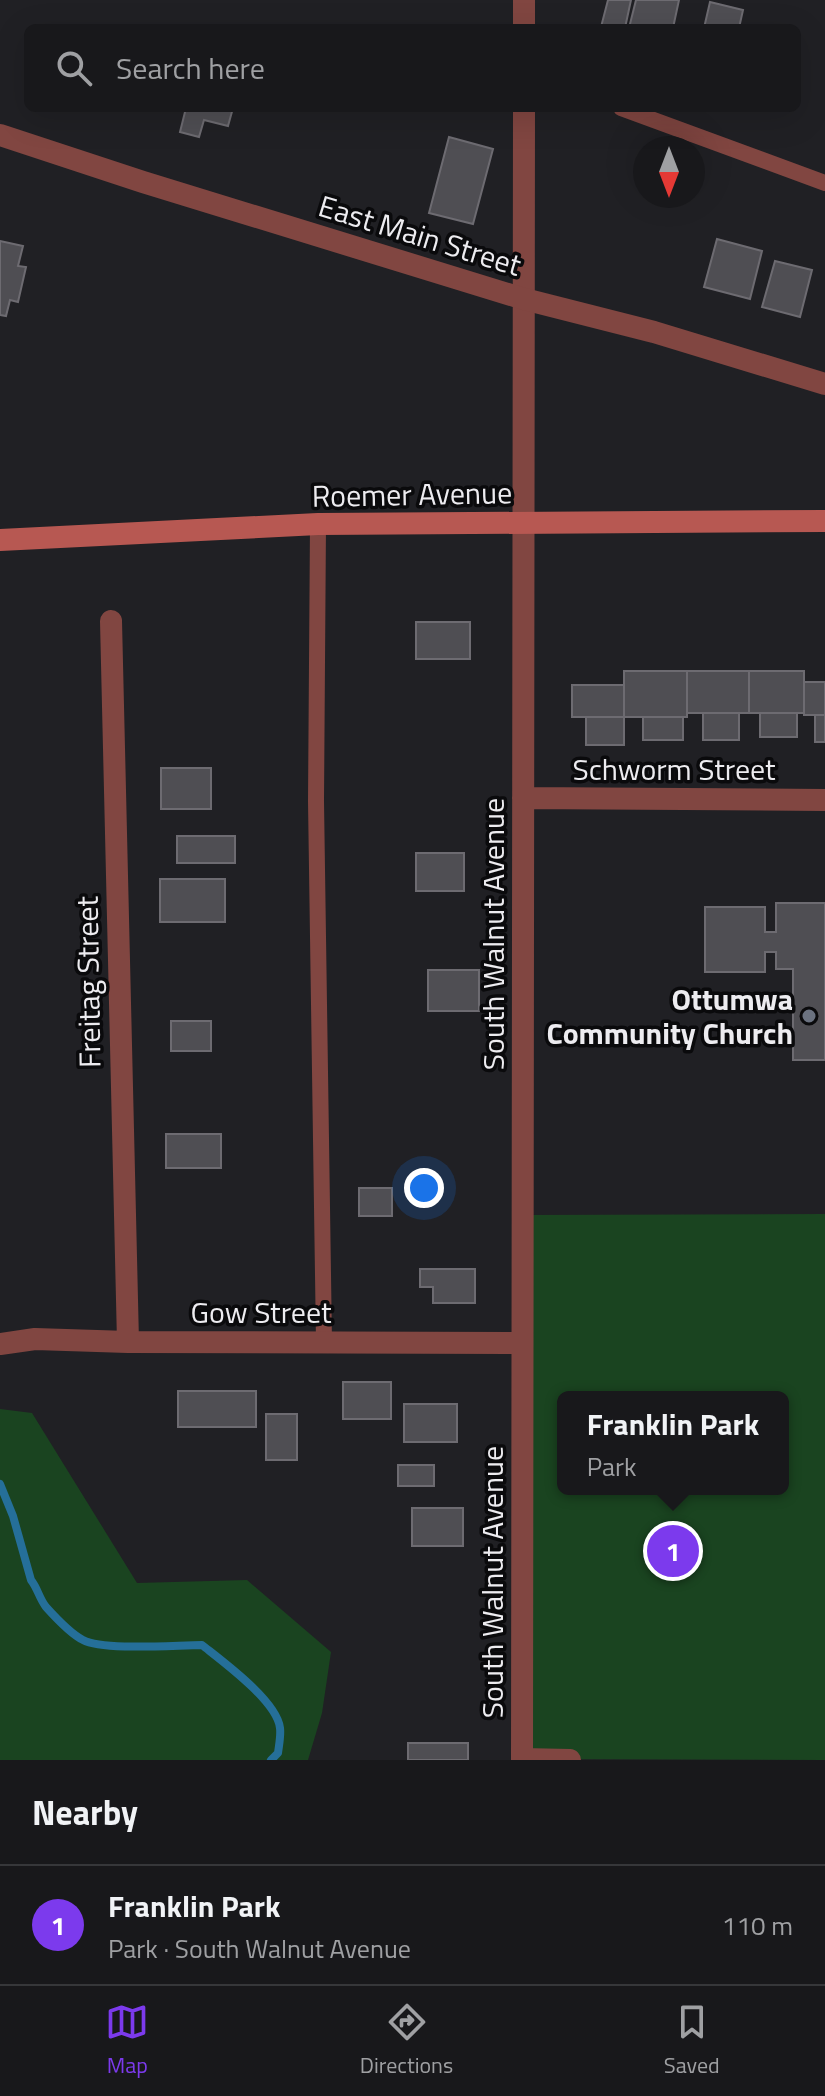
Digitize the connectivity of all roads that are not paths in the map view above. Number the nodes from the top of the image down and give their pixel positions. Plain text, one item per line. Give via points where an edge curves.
1 (524, 0) edge
2 (524, 24) edge
3 (524, 112) edge
4 (632, 112) edge
5 (0, 135) edge
6 (825, 183) edge
7 (524, 299) junction
8 (825, 384) edge
9 (825, 521) edge
10 (524, 523) junction
11 (318, 524) junction
12 (0, 540) edge
13 (111, 621) dead end
14 (523, 798) junction
15 (825, 800) edge
16 (128, 1342) junction
17 (324, 1342) junction
18 (522, 1343) junction
19 (0, 1344) edge
20 (522, 1760) edge
21 (570, 1760) edge

1 - 2 street
3 - 7 street, South Walnut Avenue
4 - 6 lane
5 - 7 street, East Main Street
7 - 8 street, East Main Street
7 - 10 street, South Walnut Avenue
9 - 10 main road, Roemer Avenue
10 - 11 main road, Roemer Avenue
10 - 14 street, South Walnut Avenue
11 - 12 main road, Roemer Avenue
11 - 17 lane via 316,801
13 - 16 street, Freitag Street
14 - 15 street, Schworm Street
14 - 18 street, South Walnut Avenue
16 - 17 street, Gow Street
16 - 19 street, Gow Street via 35,1339
17 - 18 street, Gow Street
18 - 20 street, South Walnut Avenue
20 - 21 street

